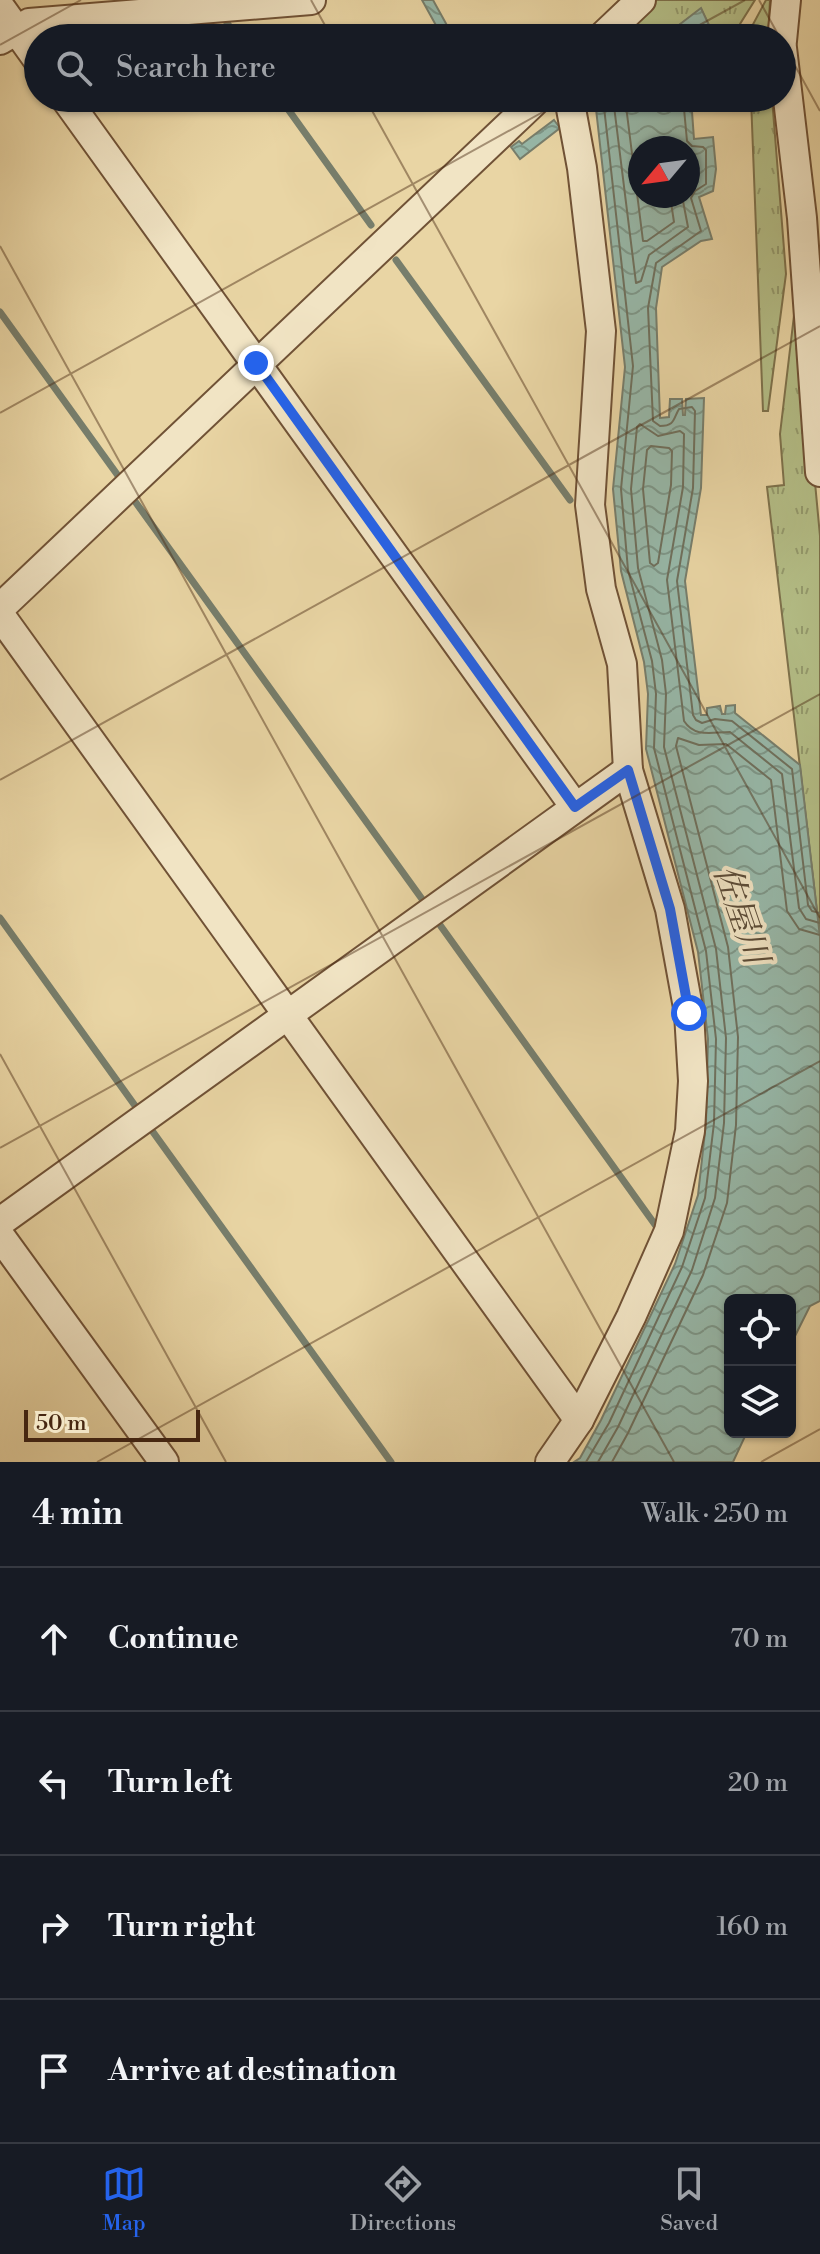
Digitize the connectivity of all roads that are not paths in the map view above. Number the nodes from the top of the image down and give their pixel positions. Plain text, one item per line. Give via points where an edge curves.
1 (311, 0) edge
2 (641, 0) edge
3 (786, 0) edge
4 (266, 2) edge
5 (616, 24) edge
6 (784, 24) edge
7 (5, 25) edge
8 (24, 45) edge
9 (75, 112) edge
10 (523, 112) edge
11 (572, 112) edge
12 (790, 112) edge
13 (256, 363) junction
14 (820, 472) edge
15 (0, 608) edge
16 (0, 615) edge
17 (628, 770) junction
18 (575, 807) junction
19 (287, 1014) junction
20 (0, 1222) edge
21 (0, 1236) edge
22 (579, 1420) junction
23 (164, 1462) edge
24 (550, 1462) edge

1 - 4 street
2 - 5 street
3 - 6 street
4 - 7 street
7 - 8 street
9 - 13 street
10 - 13 street
11 - 17 street via 601,331 590,505 601,589 622,664
12 - 14 street
13 - 15 street
13 - 18 street
16 - 19 street
17 - 18 street
17 - 22 street via 670,909 689,1013 690,1131 669,1231
18 - 19 street
19 - 20 street
19 - 22 street
21 - 23 street
22 - 24 street

